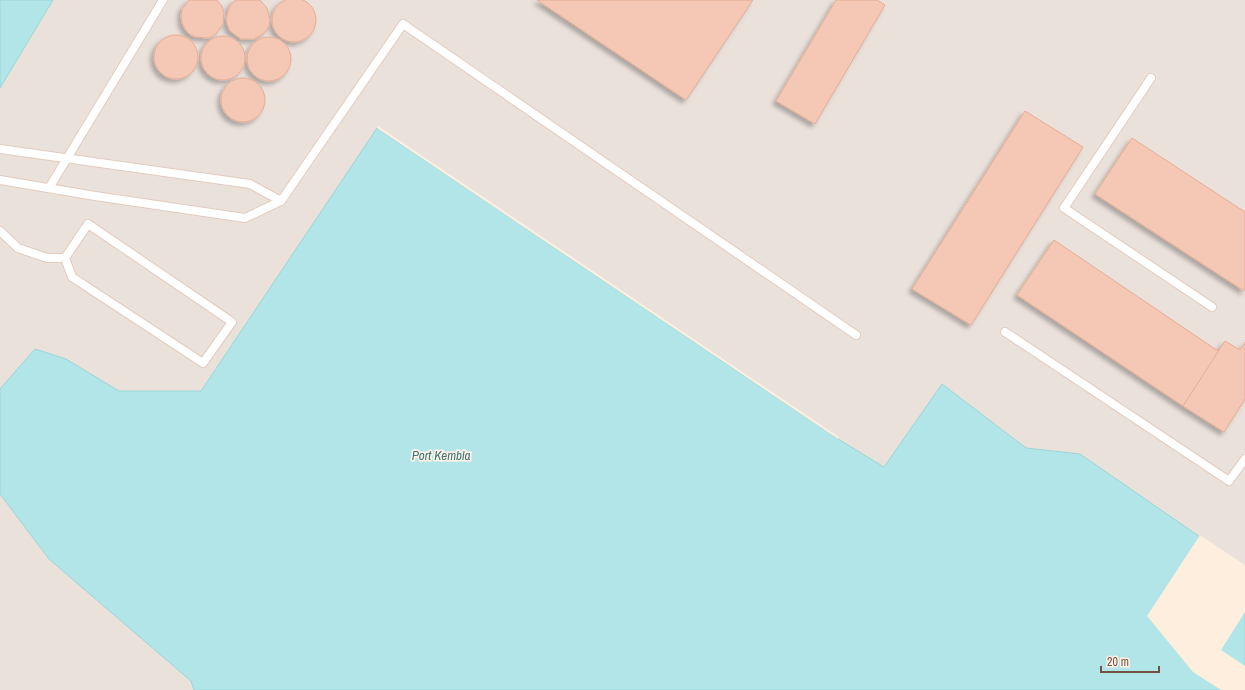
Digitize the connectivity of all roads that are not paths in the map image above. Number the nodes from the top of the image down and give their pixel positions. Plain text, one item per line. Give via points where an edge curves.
1 (163, 0) edge
2 (1151, 78) dead end
3 (0, 149) edge
4 (66, 158) junction
5 (0, 180) edge
6 (49, 188) junction
7 (281, 201) junction
8 (0, 231) edge
9 (65, 258) junction
10 (1212, 307) dead end
11 (1004, 332) dead end
12 (856, 335) dead end
13 (1245, 459) edge

1 - 4 lane
2 - 10 lane via 1064,208
3 - 4 lane
4 - 6 lane
4 - 7 lane via 250,184
5 - 6 lane
6 - 7 lane via 245,218
7 - 12 lane via 403,24
8 - 9 lane via 18,248 47,258
9 - 9 lane via 88,224 232,322 203,363 72,277
11 - 13 lane via 1229,481

